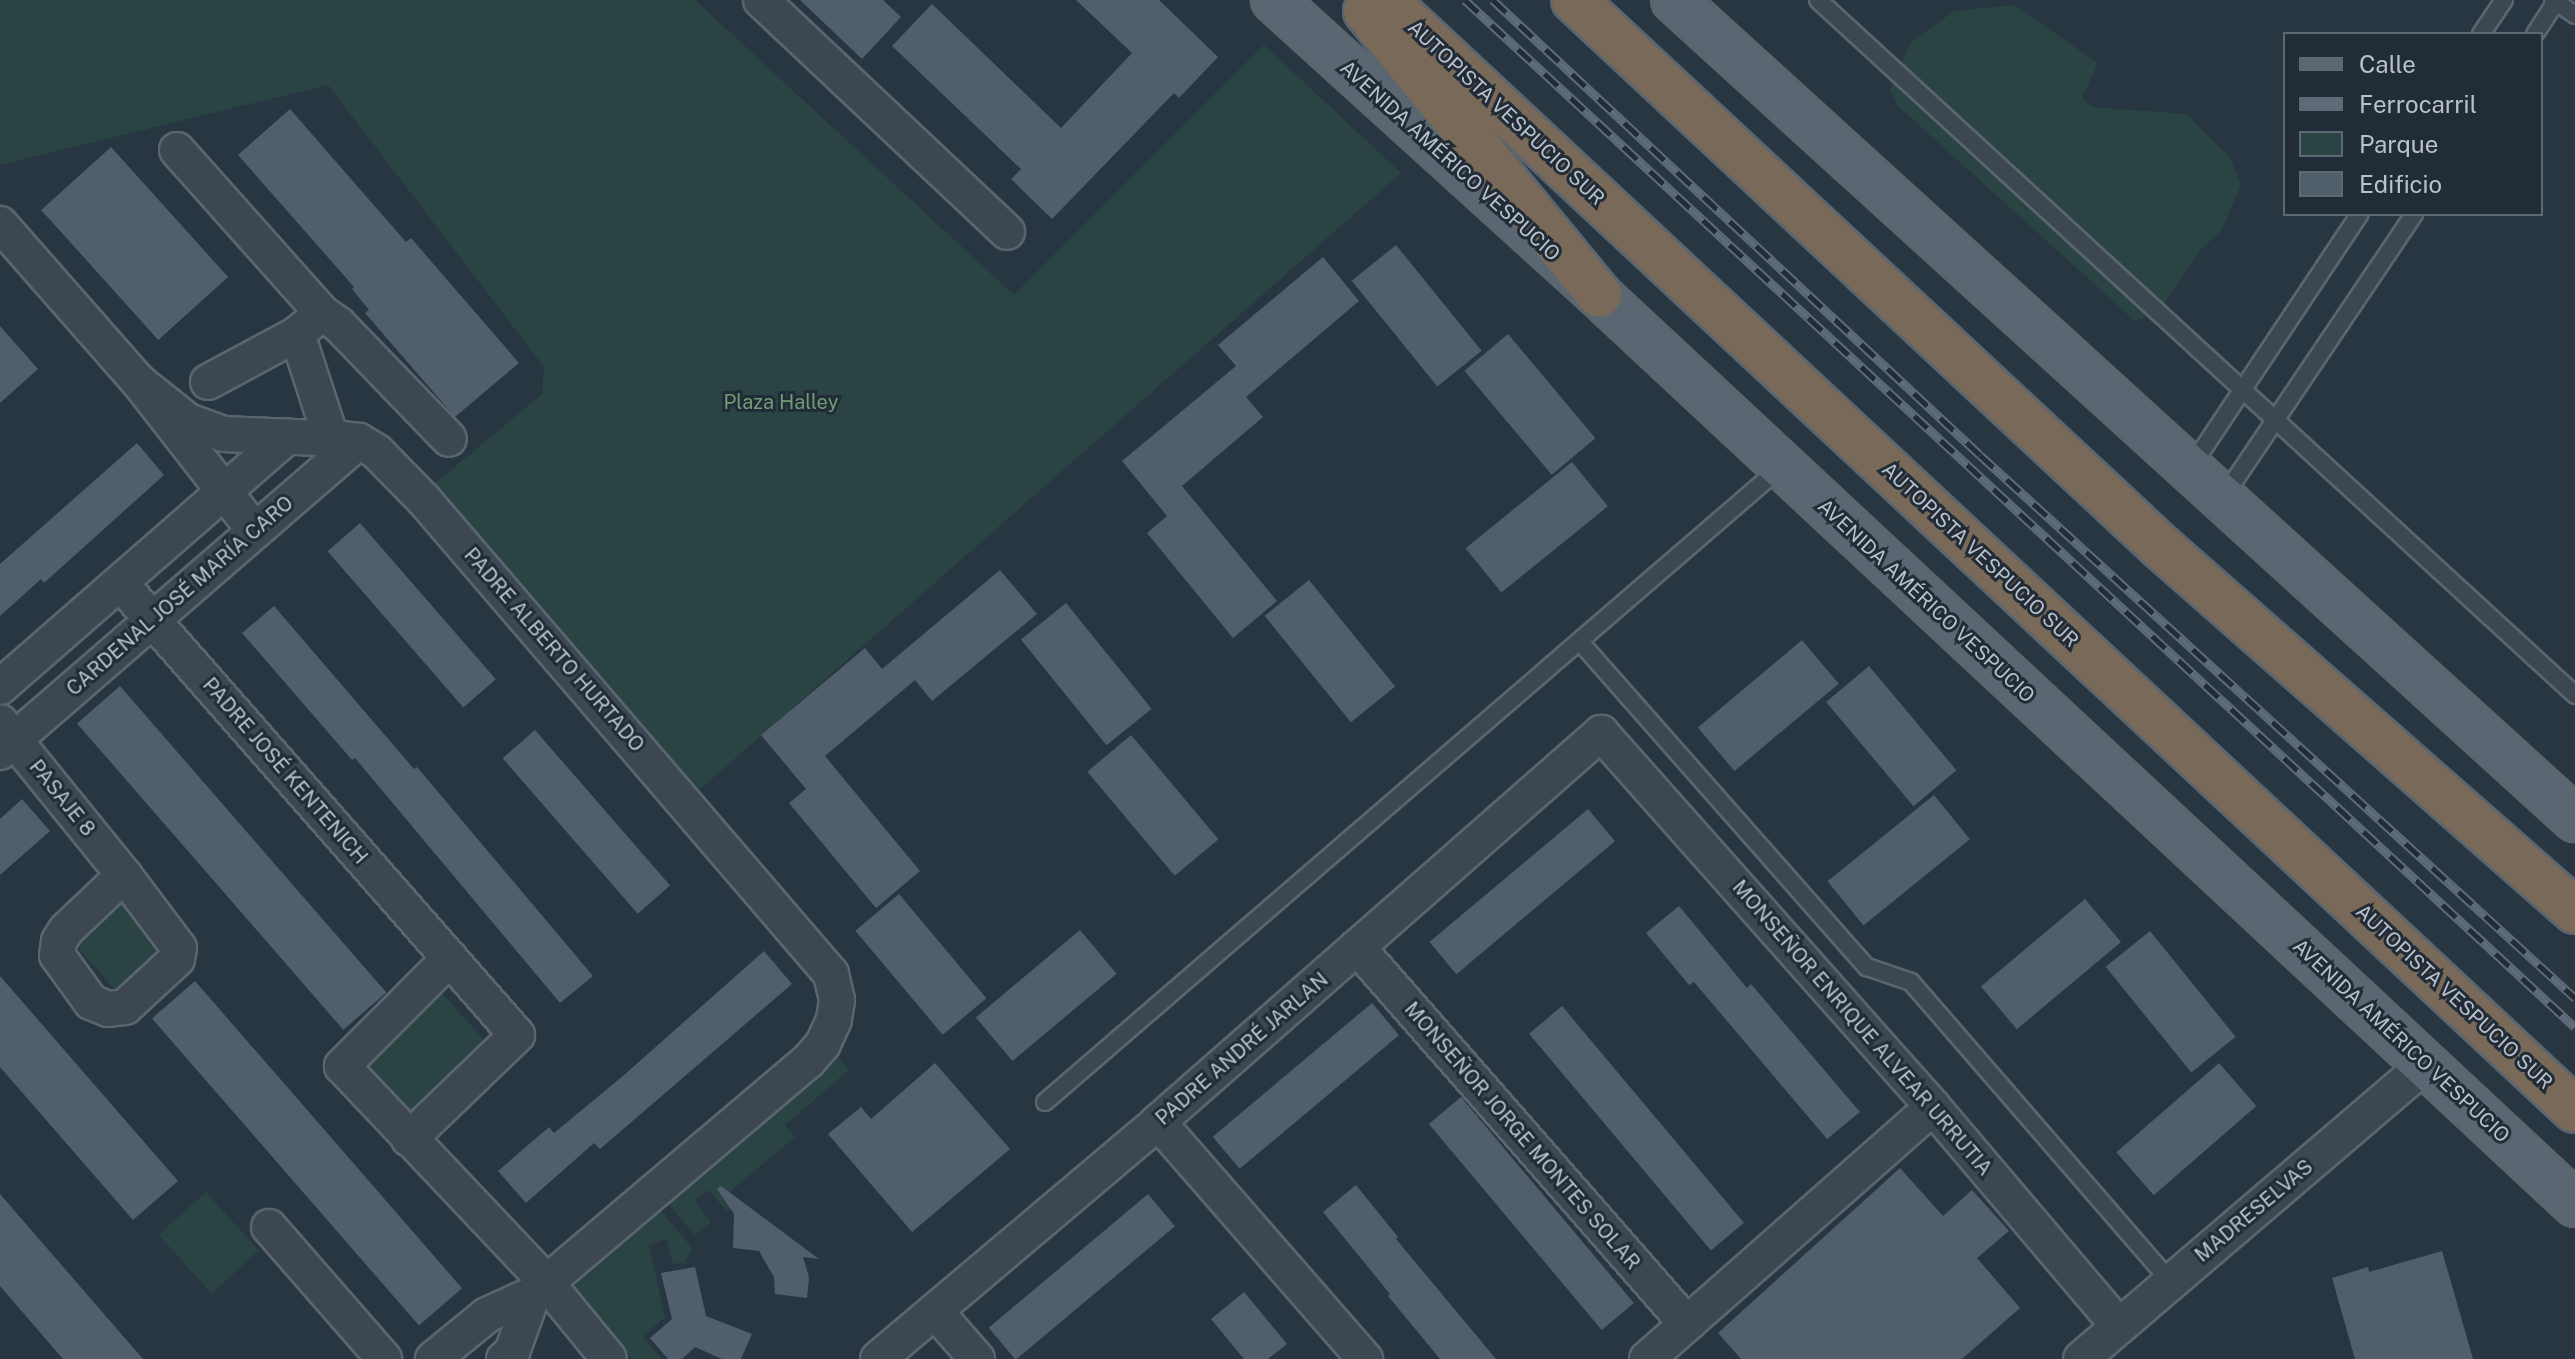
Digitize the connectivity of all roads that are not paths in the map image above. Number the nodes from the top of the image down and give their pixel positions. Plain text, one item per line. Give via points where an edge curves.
1 (761, 0) edge
2 (1274, 0) edge
3 (1357, 0) edge
4 (1385, 0) edge
5 (1574, 0) edge
6 (1674, 0) edge
7 (1818, 0) edge
8 (2504, 0) edge
9 (2555, 1) edge
10 (2575, 15) edge
11 (2482, 32) edge
12 (2536, 32) edge
13 (177, 150) dead end
14 (2359, 216) edge
15 (2413, 216) edge
16 (0, 224) edge
17 (1007, 232) dead end
18 (1599, 295) junction
19 (310, 324) junction
20 (139, 382) junction
21 (208, 382) dead end
22 (2241, 391) junction
23 (2275, 421) junction
24 (287, 437) junction
25 (449, 439) dead end
26 (345, 440) junction
27 (1781, 467) junction
28 (2191, 467) junction
29 (226, 491) junction
30 (2223, 497) junction
31 (255, 531) junction
32 (121, 584) junction
33 (151, 620) junction
34 (1580, 642) junction
35 (0, 687) edge
36 (2575, 695) edge
37 (1601, 733) joint
38 (5, 738) edge
39 (2575, 819) edge
40 (124, 875) dead end
41 (2575, 911) edge
42 (1357, 947) junction
43 (450, 958) junction
44 (2427, 1064) junction
45 (1045, 1102) dead end
46 (1933, 1107) junction
47 (2575, 1110) edge
48 (1158, 1122) junction
49 (409, 1139) junction
50 (2575, 1204) edge
51 (269, 1227) dead end
52 (2171, 1282) junction
53 (540, 1288) junction
54 (935, 1311) junction
55 (1687, 1324) junction
56 (2119, 1326) junction
57 (384, 1359) edge
58 (433, 1359) edge
59 (504, 1359) edge
60 (609, 1359) edge
61 (878, 1359) edge
62 (977, 1359) edge
63 (1365, 1359) edge
64 (1647, 1359) edge
65 (2081, 1359) edge

1 - 17 street
2 - 18 main road, AVENIDA AMÉRICO VESPUCIO
3 - 18 highway
4 - 47 highway, AUTOPISTA VESPUCIO SUR
5 - 41 highway via 2161,547
6 - 28 main road
7 - 22 lane
8 - 11 lane
9 - 10 lane
9 - 12 lane
13 - 19 street
14 - 22 lane
15 - 23 lane
16 - 20 street
18 - 27 main road, AVENIDA AMÉRICO VESPUCIO
19 - 21 street
19 - 25 street via 339,325
19 - 26 street
20 - 24 street via 188,421 223,434
20 - 29 street
22 - 23 lane
22 - 28 lane
23 - 30 lane
23 - 36 lane
24 - 26 street
24 - 29 street
26 - 31 street, CARDENAL JOSÉ MARÍA CARO
26 - 53 street, PADRE ALBERTO HURTADO via 377,452 424,500 831,974 837,1000 823,1044 808,1061
27 - 34 lane
27 - 44 main road, AVENIDA AMÉRICO VESPUCIO
28 - 30 main road
29 - 31 street
29 - 32 street
30 - 39 main road
31 - 33 street, CARDENAL JOSÉ MARÍA CARO
32 - 33 street, PADRE JOSÉ KENTENICH
32 - 35 street
33 - 38 street, CARDENAL JOSÉ MARÍA CARO
33 - 43 street, PADRE JOSÉ KENTENICH
34 - 45 lane
34 - 52 lane via 1867,967 1911,982
37 - 42 street, PADRE ANDRÉ JARLAN
37 - 46 street, MONSEÑOR ENRIQUE ALVEAR URRUTIA
38 - 40 street, PASAJE 8
42 - 48 street, PADRE ANDRÉ JARLAN
42 - 55 street, MONSEÑOR JORGE MONTES SOLAR
43 - 49 street via 342,1066
43 - 49 street, PADRE JOSÉ KENTENICH via 517,1035
44 - 50 main road, AVENIDA AMÉRICO VESPUCIO
44 - 52 street, MADRESELVAS
46 - 55 street
46 - 56 street, MONSEÑOR ENRIQUE ALVEAR URRUTIA
48 - 54 street, PADRE ANDRÉ JARLAN
48 - 63 street
49 - 53 street
51 - 57 street
52 - 56 street, MADRESELVAS
53 - 58 street via 487,1315
53 - 59 street
53 - 60 street
54 - 61 street, PADRE ANDRÉ JARLAN
54 - 62 street
55 - 64 street
56 - 65 street, MADRESELVAS

